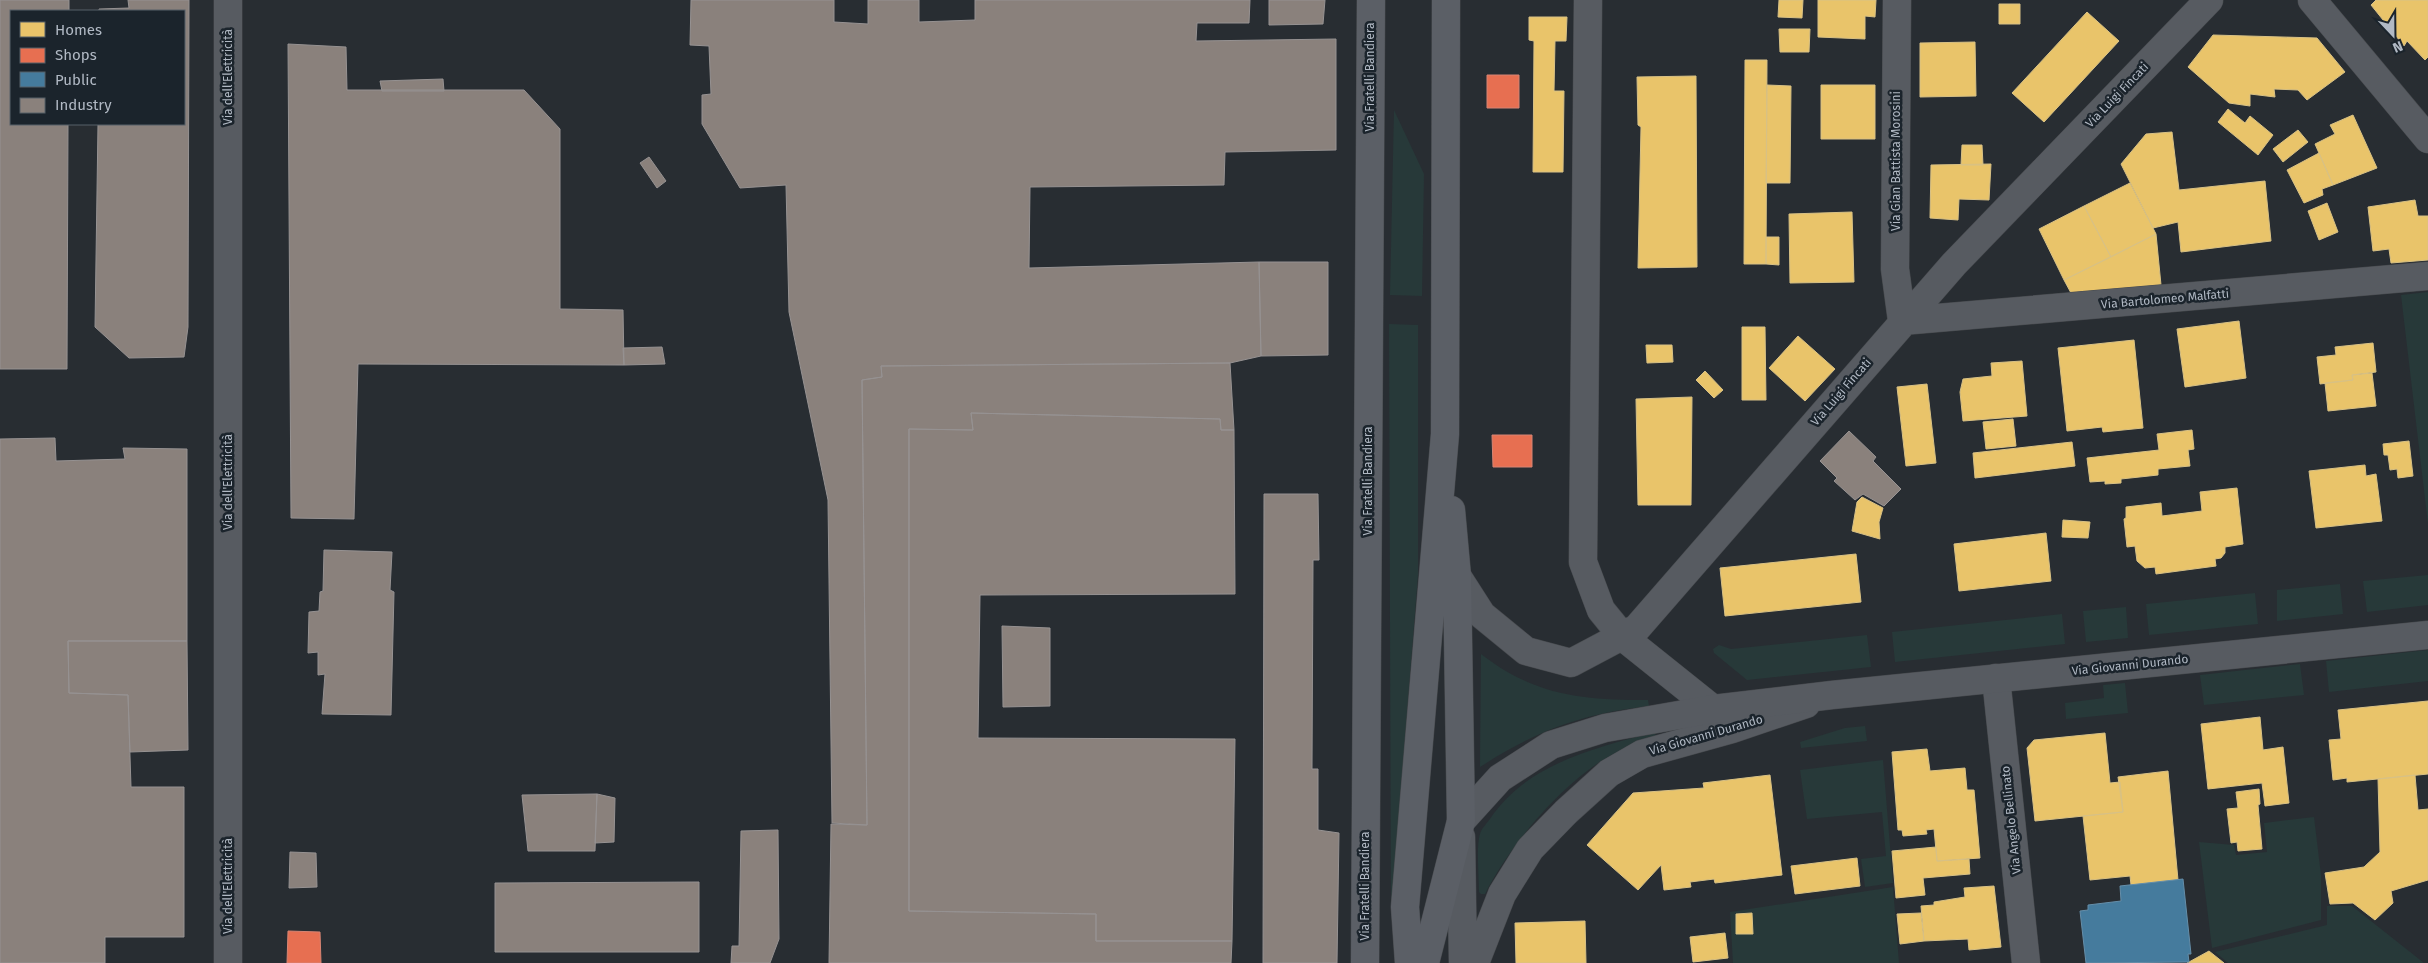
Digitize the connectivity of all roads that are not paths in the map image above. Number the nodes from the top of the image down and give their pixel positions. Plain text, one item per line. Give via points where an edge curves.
1 (228, 0) edge
2 (1371, 0) edge
3 (1446, 0) edge
4 (1588, 0) edge
5 (1897, 0) edge
6 (2209, 0) edge
7 (2312, 0) edge
8 (2428, 139) edge
9 (2428, 276) edge
10 (1902, 321) junction
11 (1445, 434) junction
12 (1457, 576) junction
13 (2428, 636) edge
14 (1623, 637) junction
15 (1996, 678) junction
16 (1832, 695) junction
17 (1713, 709) junction
18 (1461, 821) junction
19 (228, 963) edge
20 (1365, 963) edge
21 (1409, 963) edge
22 (1425, 963) edge
23 (1463, 963) edge
24 (1475, 963) edge
25 (2026, 963) edge

1 - 19 street, Via dell'Elettricità
2 - 20 main road, Via Fratelli Bandiera
3 - 11 main road
4 - 14 street via 1583,562 1601,610
5 - 10 street, Via Gian Battista Morosini via 1895,269
6 - 10 street, Via Luigi Fincati
7 - 8 street
9 - 10 street, Via Bartolomeo Malfatti
10 - 14 street, Via Luigi Fincati via 1647,617
11 - 12 main road
11 - 21 main road via 1405,907
12 - 14 street, Via Luigi Fincati via 1482,615 1526,651 1571,663
12 - 18 main road
13 - 15 street, Via Giovanni Durando
14 - 17 street
15 - 16 street, Via Giovanni Durando
15 - 25 street, Via Angelo Bellinato
16 - 17 street, Via Giovanni Durando
16 - 24 street, Via Giovanni Durando via 1732,729 1642,754 1609,773 1530,849 1502,894
17 - 18 street, Via Giovanni Durando via 1604,728 1551,745 1500,778
18 - 22 main road
18 - 23 street

